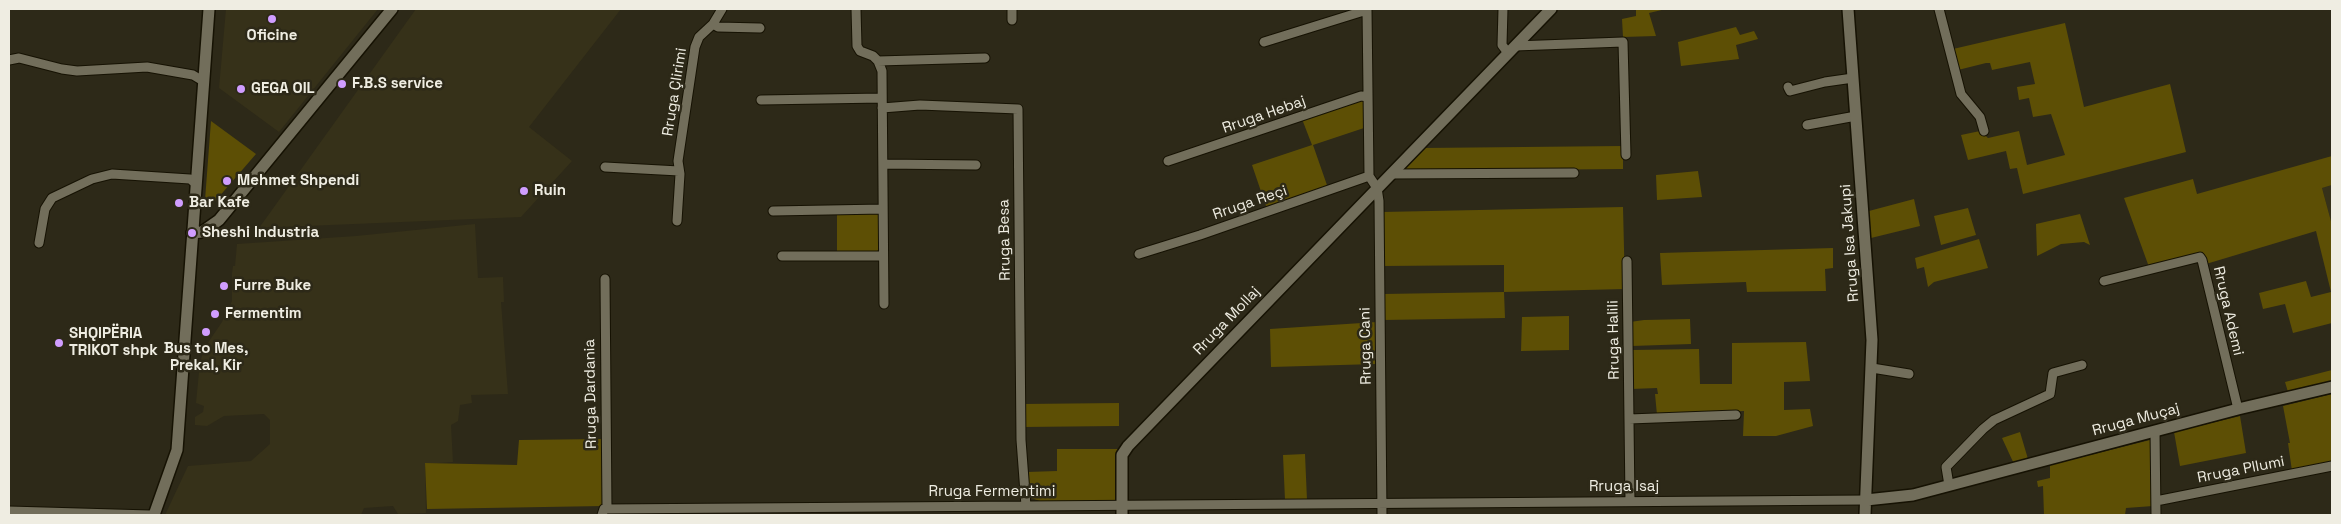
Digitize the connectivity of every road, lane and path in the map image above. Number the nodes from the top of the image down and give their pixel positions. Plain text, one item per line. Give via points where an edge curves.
1 (210, 9) edge
2 (392, 9) edge
3 (722, 9) edge
4 (856, 9) edge
5 (1012, 9) edge
6 (1367, 9) edge
7 (1503, 9) edge
8 (1551, 9) edge
9 (1848, 9) edge
10 (1939, 9) edge
11 (1012, 20) dead end
12 (713, 24) junction
13 (760, 28) dead end
14 (1264, 42) dead end
15 (1511, 50) junction
16 (985, 58) dead end
17 (9, 60) edge
18 (878, 60) junction
19 (1853, 78) junction
20 (203, 81) junction
21 (1788, 87) dead end
22 (1368, 97) junction
23 (761, 100) dead end
24 (882, 103) junction
25 (1856, 116) junction
26 (1806, 125) dead end
27 (1984, 131) dead end
28 (1626, 155) dead end
29 (1168, 161) dead end
30 (883, 164) junction
31 (976, 165) dead end
32 (605, 167) dead end
33 (679, 171) junction
34 (1574, 173) dead end
35 (1391, 174) junction
36 (1369, 176) junction
37 (195, 184) junction
38 (1377, 188) junction
39 (883, 209) junction
40 (773, 210) dead end
41 (677, 220) dead end
42 (192, 233) junction
43 (39, 243) dead end
44 (1139, 254) dead end
45 (782, 256) dead end
46 (883, 256) junction
47 (1628, 261) dead end
48 (605, 279) dead end
49 (2104, 281) dead end
50 (884, 304) dead end
51 (2082, 365) dead end
52 (1872, 368) junction
53 (1909, 374) dead end
54 (2332, 386) edge
55 (2238, 409) junction
56 (1736, 415) dead end
57 (1629, 419) junction
58 (2155, 431) junction
59 (2332, 466) edge
60 (1949, 485) junction
61 (1866, 500) junction
62 (1630, 501) junction
63 (2156, 501) junction
64 (1382, 503) junction
65 (1026, 506) junction
66 (1122, 510) edge
67 (9, 511) edge
68 (604, 511) edge
69 (858, 511) edge
70 (90, 515) edge
71 (152, 515) edge
72 (1382, 515) edge
73 (1865, 515) edge
74 (2156, 515) edge

1 - 20 street
2 - 42 street via 218,220 202,232
3 - 12 street, Rruga Çlirimi
4 - 18 street via 857,46
5 - 11 street
6 - 14 street
6 - 22 street
7 - 15 street via 1502,45
8 - 15 street, Rruga Mollaj
9 - 19 street, Rruga Isa Jakupi
10 - 27 street via 1962,94 1980,117
12 - 13 street via 718,27
12 - 33 street, Rruga Çlirimi via 699,37 695,47 683,117
15 - 28 street via 1623,42
15 - 35 street, Rruga Mollaj
16 - 18 street
17 - 20 street via 19,58 77,71 148,67 193,75
18 - 24 street via 882,70
19 - 21 street via 1790,91
19 - 25 street, Rruga Isa Jakupi
20 - 37 street
22 - 29 street, Rruga Hebaj via 1360,96
22 - 36 street
23 - 24 street
24 - 30 street
24 - 65 street, Rruga Besa via 1018,109 1020,440
25 - 26 street
25 - 52 street, Rruga Isa Jakupi
30 - 31 street
30 - 39 street
32 - 33 street
33 - 41 street, Rruga Çlirimi
34 - 35 street
35 - 38 street, Rruga Mollaj
36 - 38 street
36 - 44 street, Rruga Reçi
37 - 42 street
37 - 43 street via 190,179 112,174 92,179 52,198 45,209
38 - 64 street, Rruga Cani
38 - 66 street, Rruga Mollaj via 1128,446 1122,455
39 - 40 street
39 - 46 street
42 - 71 street via 176,450
45 - 46 street
46 - 50 street
47 - 57 street, Rruga Halili
48 - 68 street, Rruga Dardania
49 - 55 street, Rruga Ademi via 2200,257
51 - 60 street via 2053,372 2050,394 1994,420 1982,429 1946,467
52 - 53 street
52 - 61 street, Rruga Isa Jakupi
54 - 55 street, Rruga Muçaj
55 - 58 street, Rruga Muçaj
56 - 57 street
57 - 62 street, Rruga Halili
58 - 60 street, Rruga Muçaj
58 - 63 street
59 - 63 street, Rruga Pllumi
60 - 61 street, Rruga Muçaj via 1900,497
61 - 62 street, Rruga Isaj
61 - 73 street, Rruga Isa Jakupi
62 - 64 street, Rruga Isaj
63 - 74 street
64 - 66 street, Rruga Fermentimi
64 - 72 street, Rruga Cani
65 - 66 street, Rruga Fermentimi
65 - 69 street, Rruga Fermentimi
67 - 70 street
68 - 69 street, Rruga Fermentimi
70 - 71 street

